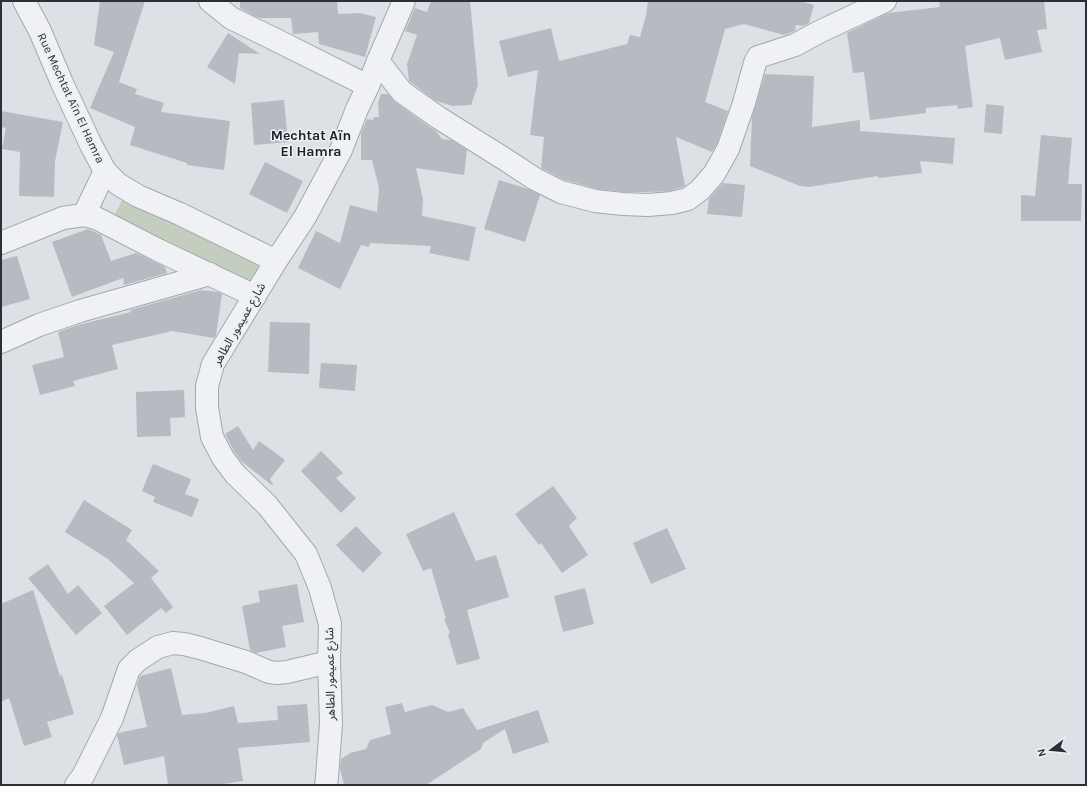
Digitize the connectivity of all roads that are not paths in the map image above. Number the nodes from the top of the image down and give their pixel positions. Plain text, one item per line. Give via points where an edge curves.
1 (24, 1) edge
2 (210, 1) edge
3 (404, 1) edge
4 (885, 1) edge
5 (378, 61) junction
6 (368, 86) junction
7 (105, 171) junction
8 (84, 215) junction
9 (1, 243) edge
10 (276, 261) junction
11 (210, 274) junction
12 (254, 296) junction
13 (1, 342) edge
14 (329, 662) junction
15 (76, 785) edge
16 (326, 785) edge

1 - 7 street, Rue Mechtat Aïn El Hamra
2 - 6 street via 231,18
3 - 5 street, شارع عميمور الطاهر
4 - 5 street via 795,45 758,57 728,149 714,174 688,199 672,203 623,204 595,201 561,192 535,179 402,92
5 - 6 street, شارع عميمور الطاهر
6 - 10 street, شارع عميمور الطاهر via 337,157 305,217
7 - 8 street
7 - 10 street, Rue Mechtat Aïn El Hamra via 118,184 138,196
8 - 9 street via 63,218
8 - 11 street via 96,218
10 - 12 street, شارع عميمور الطاهر
11 - 12 street
11 - 13 street via 80,311
12 - 14 street, شارع عميمور الطاهر via 213,364 207,386 207,408 212,437 235,474 267,505 306,554 320,588 330,624
14 - 15 street via 277,673 195,646 173,643 158,647 129,669 112,718
14 - 16 street, شارع عميمور الطاهر via 331,723

